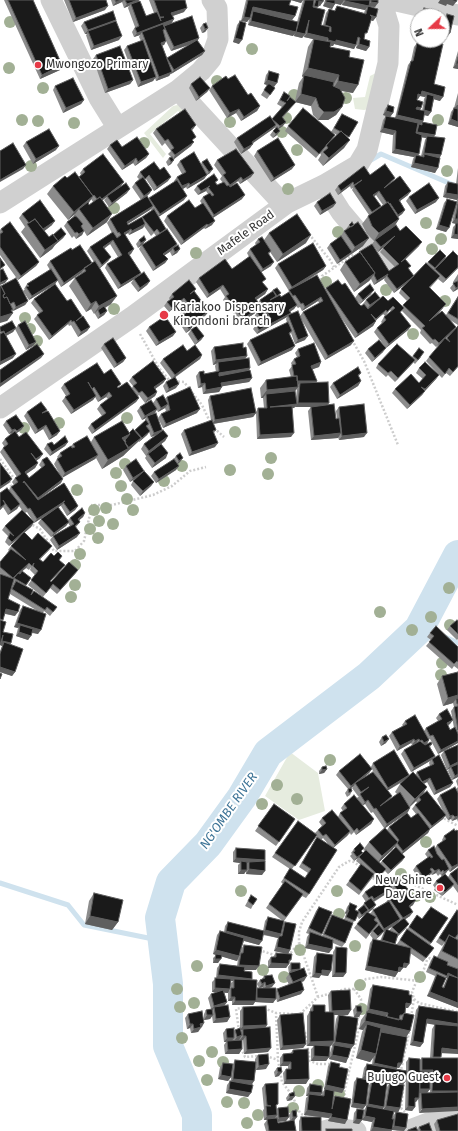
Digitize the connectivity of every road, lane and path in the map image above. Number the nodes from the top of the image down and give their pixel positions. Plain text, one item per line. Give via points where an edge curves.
1 (51, 0) edge
2 (212, 0) edge
3 (381, 0) edge
4 (392, 0) edge
5 (458, 15) edge
6 (178, 90) junction
7 (117, 128) junction
8 (324, 185) junction
9 (0, 203) edge
10 (284, 205) junction
11 (308, 233) edge
12 (367, 245) junction
13 (334, 267) junction
14 (388, 269) edge
15 (320, 290) edge
16 (132, 317) junction
17 (348, 335) edge
18 (0, 408) edge
19 (224, 437) dead end
20 (398, 445) dead end
21 (0, 459) edge
22 (206, 467) dead end
23 (8, 494) edge
24 (26, 519) edge
25 (440, 813) edge
26 (458, 826) edge
27 (458, 905) edge
28 (299, 942) junction
29 (256, 949) edge
30 (439, 962) edge
31 (416, 980) junction
32 (354, 989) junction
33 (318, 997) junction
34 (414, 999) junction
35 (248, 1007) edge
36 (262, 1008) edge
37 (458, 1012) edge
38 (276, 1013) junction
39 (302, 1014) junction
40 (411, 1019) edge
41 (303, 1020) edge
42 (304, 1026) edge
43 (411, 1026) edge
44 (239, 1034) edge
45 (240, 1041) edge
46 (278, 1060) junction
47 (350, 1071) junction
48 (348, 1102) edge
49 (458, 1116) edge
50 (318, 1125) edge
51 (408, 1130) edge
52 (356, 1131) edge

1 - 7 street via 99,98
2 - 6 street via 217,8 218,39 211,59
3 - 8 street, Mafele Road via 389,26 388,63 367,150 358,165
4 - 5 street
6 - 7 street
6 - 10 street
7 - 9 street
8 - 10 street, Mafele Road
8 - 12 street
10 - 16 street, Mafele Road
11 - 13 path
12 - 13 path
12 - 14 street
13 - 15 path via 322,276
16 - 18 street, Mafele Road
16 - 19 path via 134,328 159,368 170,381 184,382 202,405 217,432
17 - 20 path via 364,361
21 - 23 path via 13,477 9,481 12,488 7,490
22 - 24 path via 190,471 172,486 153,495 112,505 92,505 84,541 75,551 54,551 40,529
25 - 26 path
27 - 28 path via 404,880 376,880 363,868 349,861 339,867 302,922
28 - 29 path via 288,956 278,956
28 - 33 path
30 - 31 path via 428,958 422,979
31 - 32 path via 381,977 366,979
31 - 34 path via 412,992
32 - 33 path
32 - 47 path via 361,999 361,1013 357,1020 358,1033
33 - 39 path
34 - 37 path via 419,1003
34 - 40 path
35 - 44 path via 236,1009
36 - 38 path
38 - 39 path
38 - 46 path
39 - 41 path
42 - 47 path via 310,1061
43 - 51 path via 401,1070 404,1074 402,1108 406,1115
45 - 46 path via 244,1057 268,1056
46 - 50 path via 282,1082 292,1095 300,1113
47 - 48 path via 344,1093
49 - 51 street
50 - 52 street

